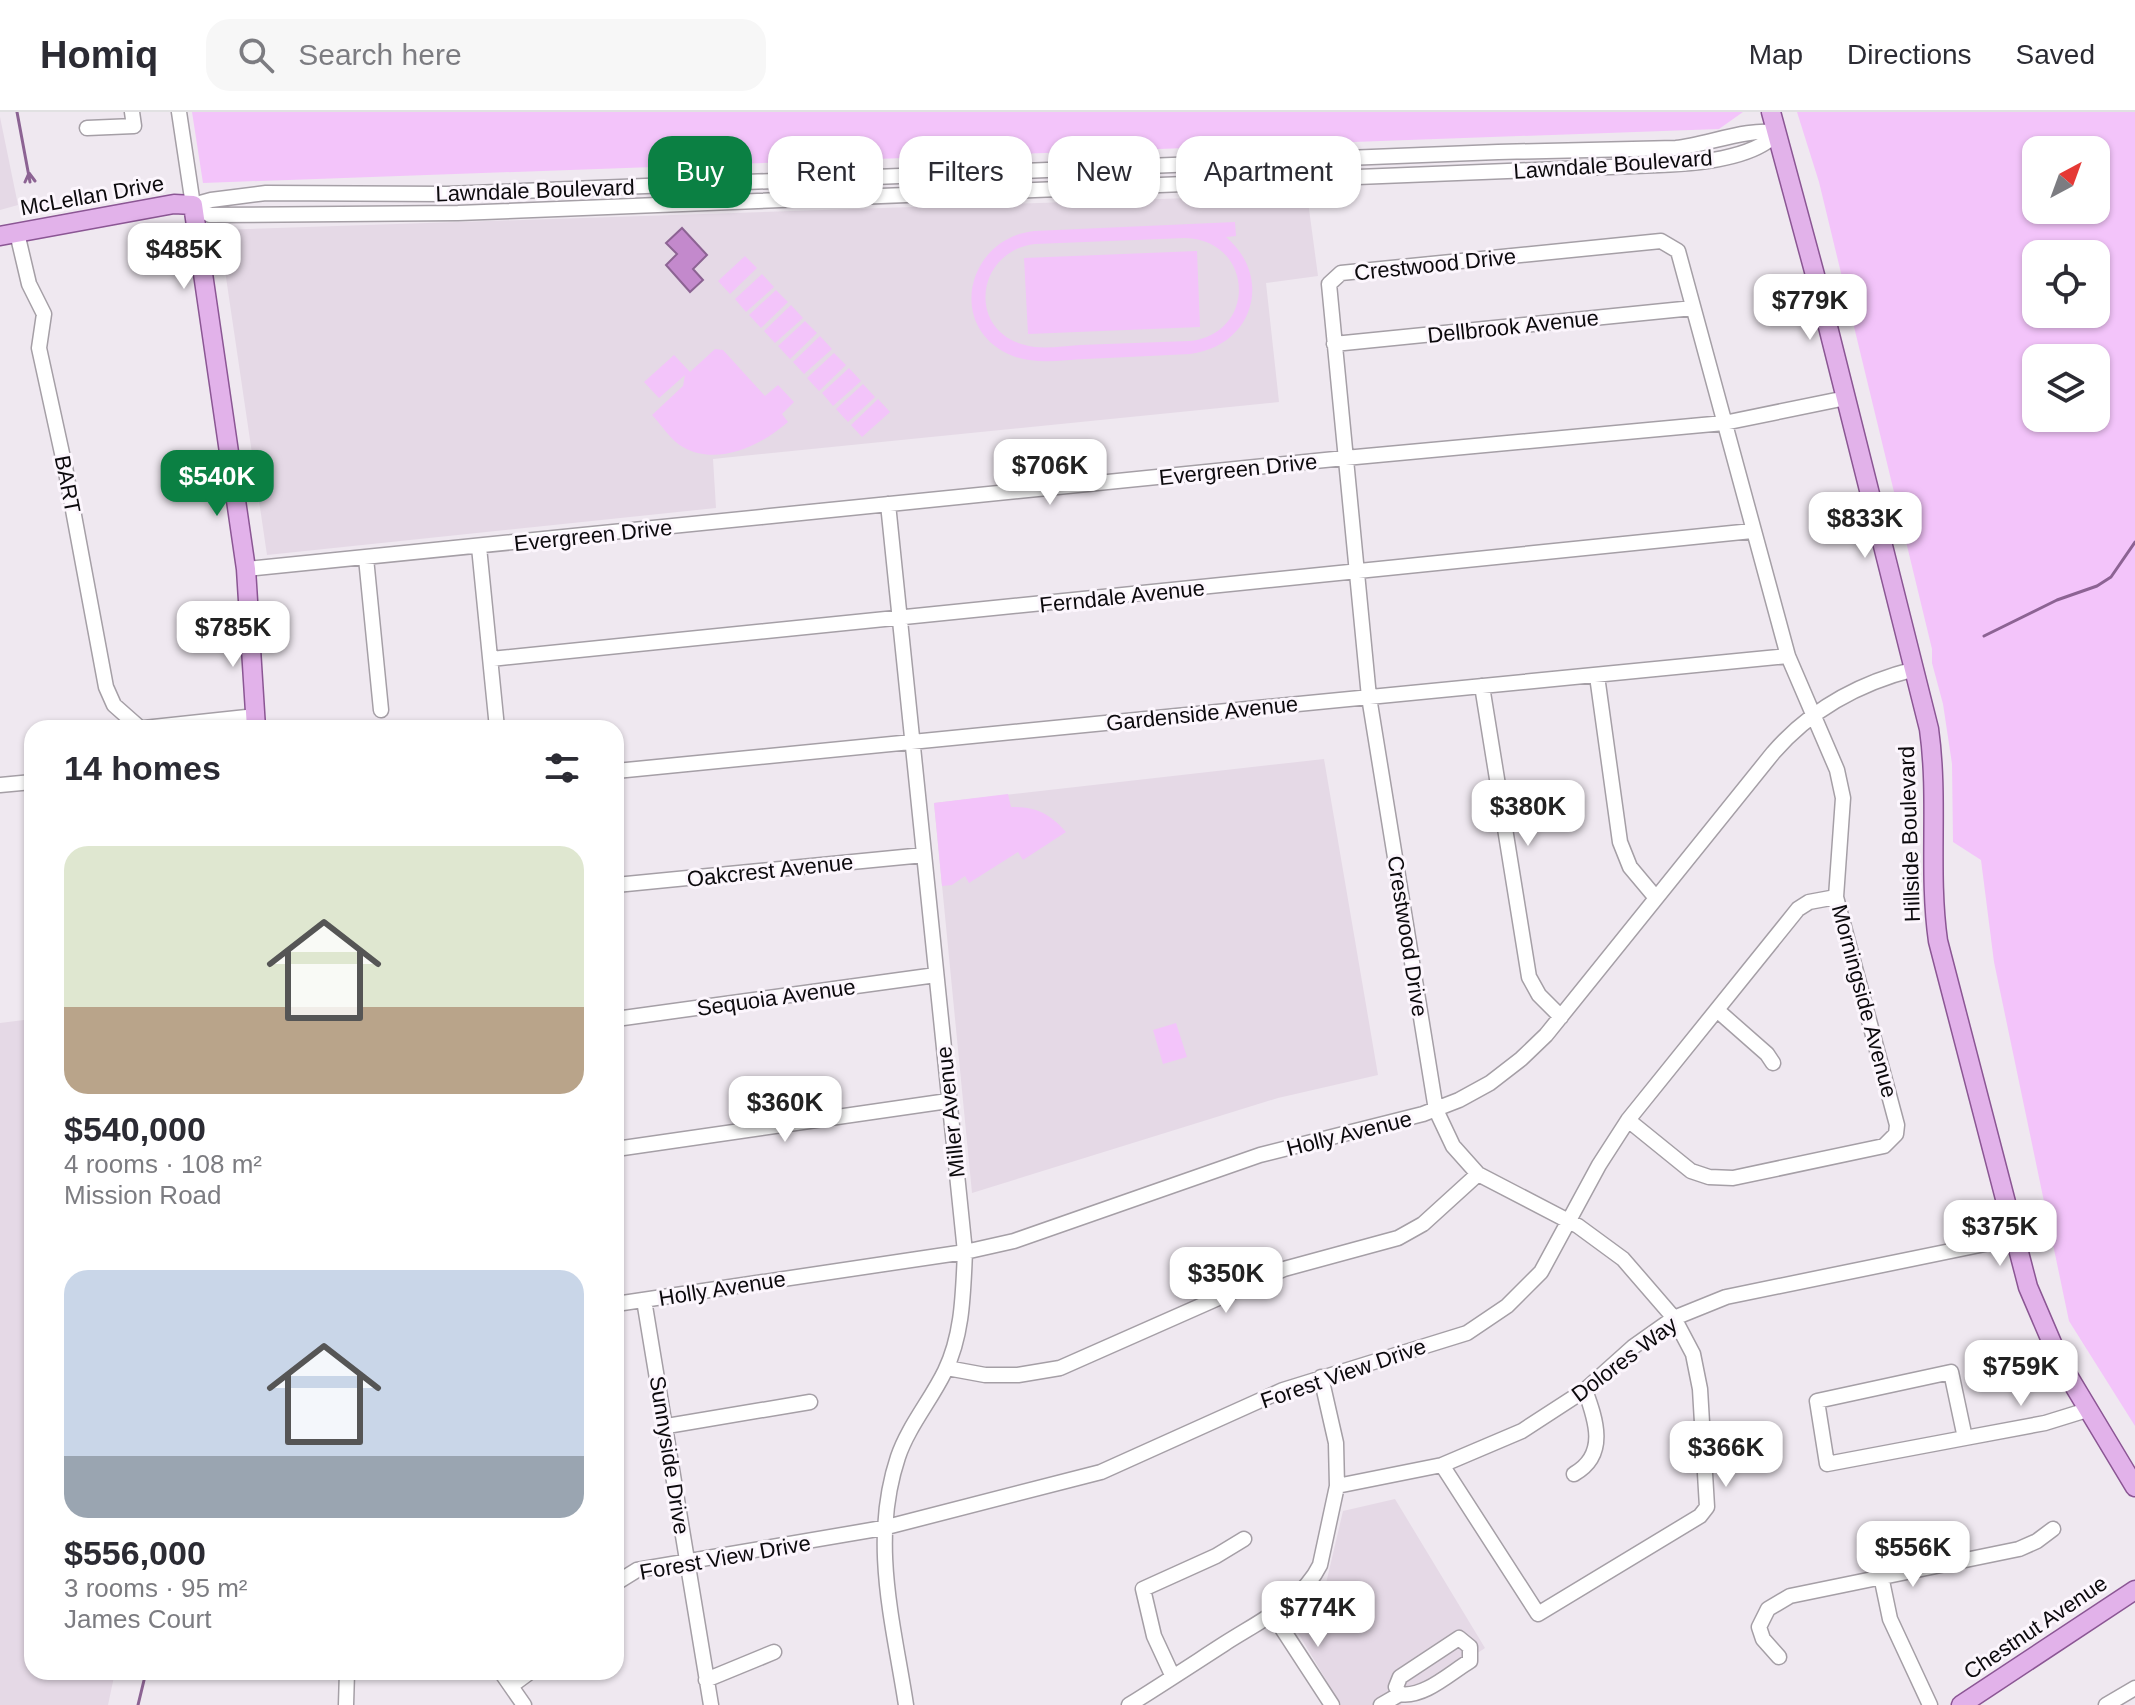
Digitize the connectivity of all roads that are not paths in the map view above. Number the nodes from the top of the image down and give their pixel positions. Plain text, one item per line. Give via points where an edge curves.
1 (132, 112) edge
2 (179, 112) edge
3 (1771, 112) edge
4 (87, 128) dead end
5 (1777, 133) junction
6 (193, 205) junction
7 (8, 234) edge
8 (1693, 308) junction
9 (1334, 344) junction
10 (1846, 398) junction
11 (1724, 423) junction
12 (1345, 458) junction
13 (888, 504) junction
14 (1752, 531) junction
15 (479, 547) junction
16 (366, 558) junction
17 (246, 569) junction
18 (1357, 572) junction
19 (901, 619) junction
20 (1788, 656) junction
21 (491, 659) junction
22 (1915, 669) junction
23 (1597, 676) junction
24 (1482, 686) junction
25 (1369, 697) junction
26 (381, 710) dead end
27 (1813, 714) junction
28 (132, 720) edge
29 (256, 720) edge
30 (496, 720) edge
31 (914, 743) junction
32 (624, 770) edge
33 (924, 855) junction
34 (624, 884) edge
35 (1836, 897) junction
36 (1656, 898) junction
37 (936, 975) junction
38 (1717, 1010) junction
39 (1561, 1017) junction
40 (624, 1018) edge
41 (1773, 1063) dead end
42 (948, 1101) junction
43 (1436, 1110) junction
44 (1628, 1120) junction
45 (624, 1148) edge
46 (1478, 1174) junction
47 (1569, 1219) junction
48 (2014, 1238) junction
49 (965, 1252) junction
50 (644, 1300) junction
51 (624, 1303) edge
52 (1674, 1318) junction
53 (947, 1368) junction
54 (1321, 1377) junction
55 (1585, 1390) junction
56 (810, 1402) dead end
57 (2087, 1410) junction
58 (667, 1426) junction
59 (1965, 1438) junction
60 (1442, 1465) junction
61 (1574, 1474) dead end
62 (1337, 1486) junction
63 (2135, 1487) edge
64 (883, 1528) junction
65 (2053, 1529) dead end
66 (1244, 1539) dead end
67 (687, 1563) junction
68 (1881, 1576) junction
69 (624, 1578) edge
70 (2135, 1590) edge
71 (1272, 1613) junction
72 (774, 1652) dead end
73 (1779, 1657) dead end
74 (1173, 1677) junction
75 (347, 1680) edge
76 (507, 1680) edge
77 (519, 1680) edge
78 (706, 1680) junction
79 (511, 1686) junction
80 (2135, 1688) edge
81 (1400, 1694) junction
82 (346, 1705) edge
83 (524, 1705) edge
84 (711, 1705) edge
85 (906, 1705) edge
86 (1129, 1705) edge
87 (1332, 1705) edge
88 (1381, 1705) edge
89 (1930, 1705) edge
90 (1961, 1705) edge
91 (2106, 1705) edge

1 - 4 street via 134,126
2 - 6 street
3 - 5 main road, Hillside Boulevard
5 - 6 street, Lawndale Boulevard via 1676,148 447,194 280,193
5 - 6 street, Lawndale Boulevard via 1763,146 1720,158 1646,166 458,213 210,215
5 - 10 main road, Hillside Boulevard
6 - 7 main road, McLellan Drive
6 - 17 main road
7 - 28 street, BART via 44,314 39,348 106,687 114,705
8 - 9 street, Dellbrook Avenue
8 - 9 street, Crestwood Drive via 1678,251 1661,241 1341,273 1329,284
8 - 11 street, Morningside Avenue
9 - 12 street, Crestwood Drive
10 - 11 street, Evergreen Drive
10 - 22 main road, Hillside Boulevard
11 - 12 street, Evergreen Drive
11 - 14 street, Morningside Avenue
12 - 13 street, Evergreen Drive
12 - 18 street, Crestwood Drive
13 - 15 street, Evergreen Drive
13 - 19 street, Miller Avenue
14 - 18 street, Ferndale Avenue
14 - 20 street, Morningside Avenue
15 - 16 street, Evergreen Drive
15 - 21 street
16 - 17 street, Evergreen Drive
16 - 26 street
17 - 29 main road
18 - 19 street, Ferndale Avenue
18 - 25 street, Crestwood Drive
19 - 21 street, Ferndale Avenue
19 - 31 street, Miller Avenue
20 - 23 street, Gardenside Avenue
20 - 27 street, Morningside Avenue
21 - 30 street
22 - 27 street, Holly Avenue via 1863,686
22 - 48 main road, Hillside Boulevard via 1932,758 1938,941
23 - 24 street, Gardenside Avenue
23 - 36 street via 1620,842 1630,867
24 - 25 street, Gardenside Avenue
24 - 39 street via 1529,977
25 - 31 street, Gardenside Avenue
25 - 43 street, Crestwood Drive
27 - 35 street, Morningside Avenue via 1843,798
27 - 36 street, Holly Avenue via 1781,744
31 - 32 street, Gardenside Avenue
31 - 33 street, Miller Avenue
33 - 34 street, Oakcrest Avenue
33 - 37 street, Miller Avenue
35 - 38 street, Forest View Drive via 1798,909
35 - 44 street, Morningside Avenue via 1897,1125 1890,1142 1733,1178 1709,1177 1691,1171
36 - 39 street, Holly Avenue
37 - 40 street, Sequoia Avenue
37 - 42 street, Miller Avenue
38 - 41 street
38 - 44 street, Forest View Drive
39 - 43 street, Holly Avenue via 1501,1076
42 - 45 street
42 - 49 street, Miller Avenue
43 - 46 street, Crestwood Drive via 1453,1146
43 - 49 street, Holly Avenue via 1260,1155 1014,1241
44 - 47 street, Forest View Drive
46 - 47 street, Crestwood Drive
46 - 53 street via 1423,1224 1398,1238 1284,1269 1060,1368 985,1375
47 - 52 street, Crestwood Drive via 1623,1259
47 - 54 street, Forest View Drive via 1541,1272 1507,1306 1467,1333
48 - 52 street, Dolores Way via 1726,1297
48 - 57 main road, Hillside Boulevard via 2046,1333
49 - 50 street, Holly Avenue
49 - 53 street, Miller Avenue via 961,1321
50 - 51 street, Holly Avenue
50 - 58 street, Sunnyside Drive
52 - 55 street, Dolores Way
52 - 60 street, Crestwood Drive via 1693,1354 1700,1389 1708,1497 1700,1516 1538,1614
53 - 64 street, Miller Avenue via 898,1456
54 - 62 street via 1336,1443
54 - 64 street, Forest View Drive via 1101,1472
55 - 60 street, Dolores Way via 1522,1431
55 - 61 street via 1595,1418 1595,1452 1588,1466
56 - 58 street
57 - 59 street
57 - 63 main road, Hillside Boulevard
58 - 67 street, Sunnyside Drive
59 - 59 street via 1827,1464 1817,1401 1951,1372
60 - 62 street, Dolores Way
62 - 71 street via 1316,1574
64 - 67 street, Forest View Drive
64 - 85 street, Miller Avenue via 884,1567
65 - 68 street via 2019,1549
66 - 74 street via 1143,1589 1154,1636
67 - 69 street, Forest View Drive via 637,1570
67 - 78 street, Sunnyside Drive
68 - 73 street via 1774,1604 1763,1615 1760,1633
68 - 89 street via 1890,1619
70 - 90 main road, Chestnut Avenue
71 - 74 street
71 - 87 street
72 - 78 street
74 - 86 street
75 - 82 street
76 - 79 street
77 - 79 street
78 - 84 street, Sunnyside Drive
79 - 83 street
80 - 91 street
81 - 81 street via 1400,1677 1446,1644 1459,1638 1470,1647 1470,1661 1423,1690
81 - 88 street

